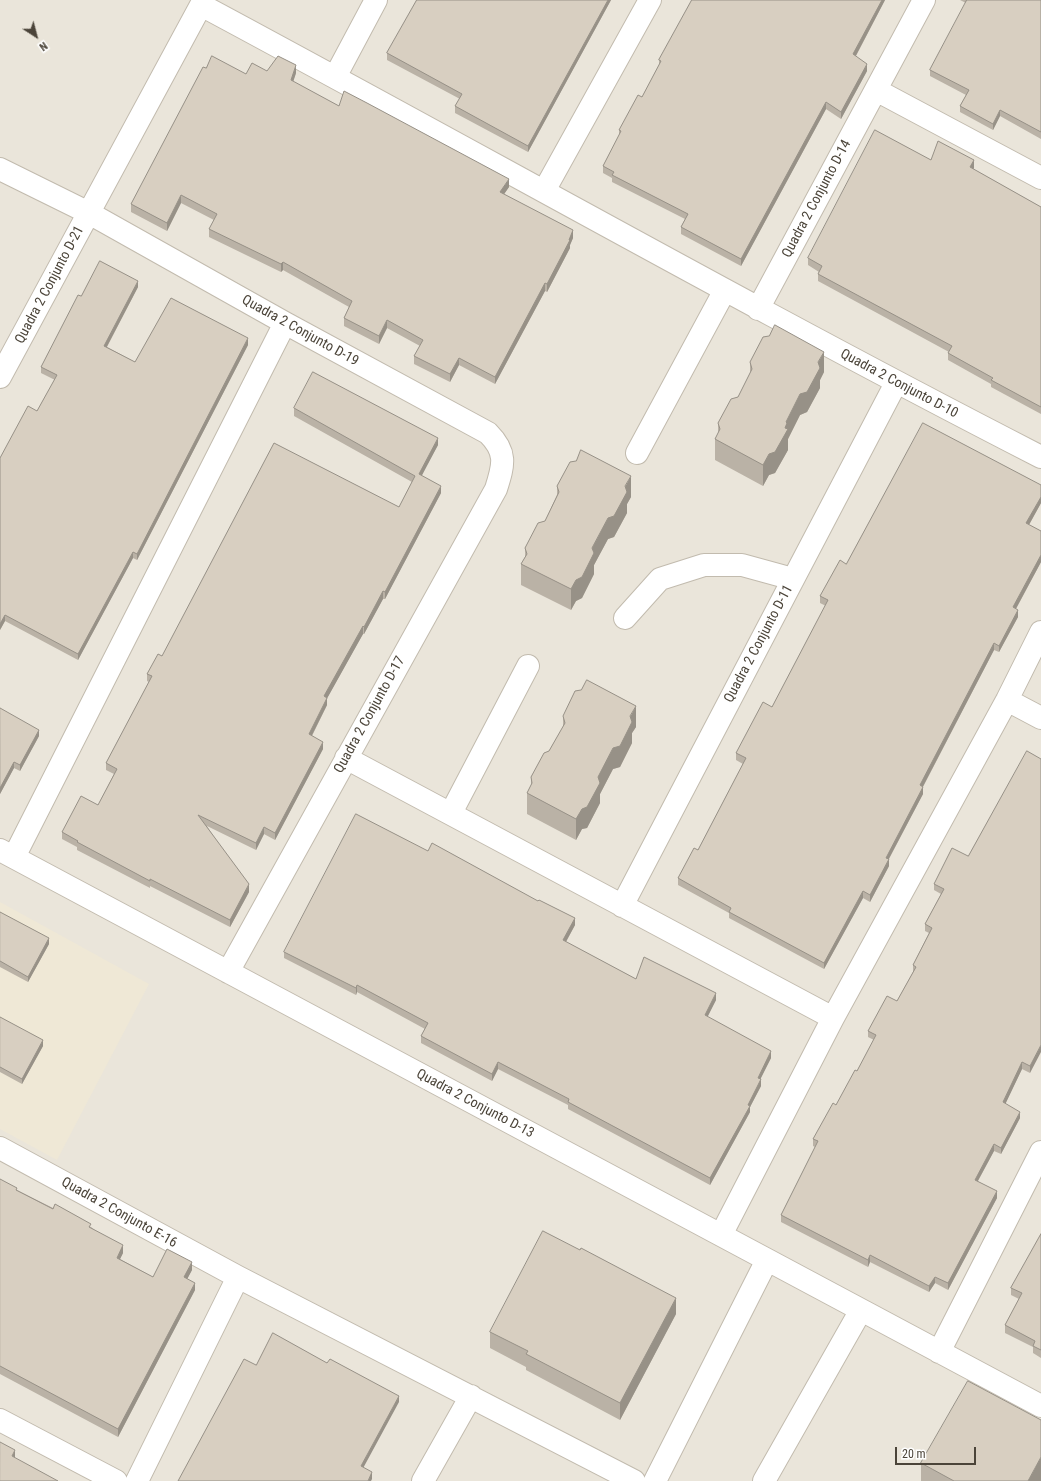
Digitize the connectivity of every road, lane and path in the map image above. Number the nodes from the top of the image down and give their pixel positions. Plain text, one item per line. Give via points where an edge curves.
1 (376, 0) edge
2 (650, 0) edge
3 (924, 0) edge
4 (335, 77) junction
5 (876, 90) junction
6 (0, 168) edge
7 (1041, 178) edge
8 (544, 192) junction
9 (89, 213) junction
10 (725, 290) junction
11 (758, 309) junction
12 (285, 323) junction
13 (0, 377) edge
14 (896, 383) junction
15 (637, 453) dead end
16 (503, 456) joint
17 (1041, 457) edge
18 (793, 579) junction
19 (625, 618) dead end
20 (1041, 632) edge
21 (528, 666) dead end
22 (1007, 700) junction
23 (1041, 718) edge
24 (346, 758) junction
25 (451, 814) junction
26 (7, 854) edge
27 (622, 906) junction
28 (228, 972) junction
29 (833, 1018) junction
30 (0, 1148) edge
31 (1041, 1152) edge
32 (721, 1235) junction
33 (767, 1260) junction
34 (238, 1277) junction
35 (861, 1310) junction
36 (939, 1352) junction
37 (471, 1396) junction
38 (1041, 1406) edge
39 (0, 1420) edge
40 (116, 1481) edge
41 (137, 1481) edge
42 (423, 1481) edge
43 (634, 1481) edge
44 (655, 1481) edge
45 (764, 1481) edge

1 - 4 street
2 - 8 street
3 - 5 street, Quadra 2 Conjunto D-14
4 - 8 street
4 - 9 street, Quadra 2 Conjunto D-21 via 201,5
5 - 7 street
5 - 11 street, Quadra 2 Conjunto D-14
6 - 9 street, Quadra 2 Conjunto D-19
8 - 10 street, Quadra 2 Conjunto D-10
9 - 12 street, Quadra 2 Conjunto D-19
9 - 13 street, Quadra 2 Conjunto D-21
10 - 11 street, Quadra 2 Conjunto D-10
10 - 15 street
11 - 14 street, Quadra 2 Conjunto D-10
12 - 16 street, Quadra 2 Conjunto D-19 via 488,433 498,443
12 - 26 street
14 - 17 street, Quadra 2 Conjunto D-10
14 - 18 street, Quadra 2 Conjunto D-11
16 - 24 street, Quadra 2 Conjunto D-17 via 496,489
18 - 19 street via 742,565 704,565 660,579
18 - 27 street, Quadra 2 Conjunto D-11
20 - 22 street
21 - 25 street
22 - 23 street
22 - 29 street
24 - 25 street
24 - 28 street, Quadra 2 Conjunto D-17
25 - 27 street
26 - 28 street, Quadra 2 Conjunto D-13
27 - 29 street
28 - 32 street, Quadra 2 Conjunto D-13
29 - 32 street
30 - 34 street, Quadra 2 Conjunto E-16
31 - 36 street
32 - 33 street, Quadra 2 Conjunto D-13
33 - 35 street, Quadra 2 Conjunto D-13
33 - 44 street
34 - 37 street, Quadra 2 Conjunto E-16
34 - 41 street
35 - 36 street, Quadra 2 Conjunto D-13
35 - 45 street
36 - 38 street, Quadra 2 Conjunto D-13
37 - 42 street
37 - 43 street, Quadra 2 Conjunto E-16
39 - 40 street

